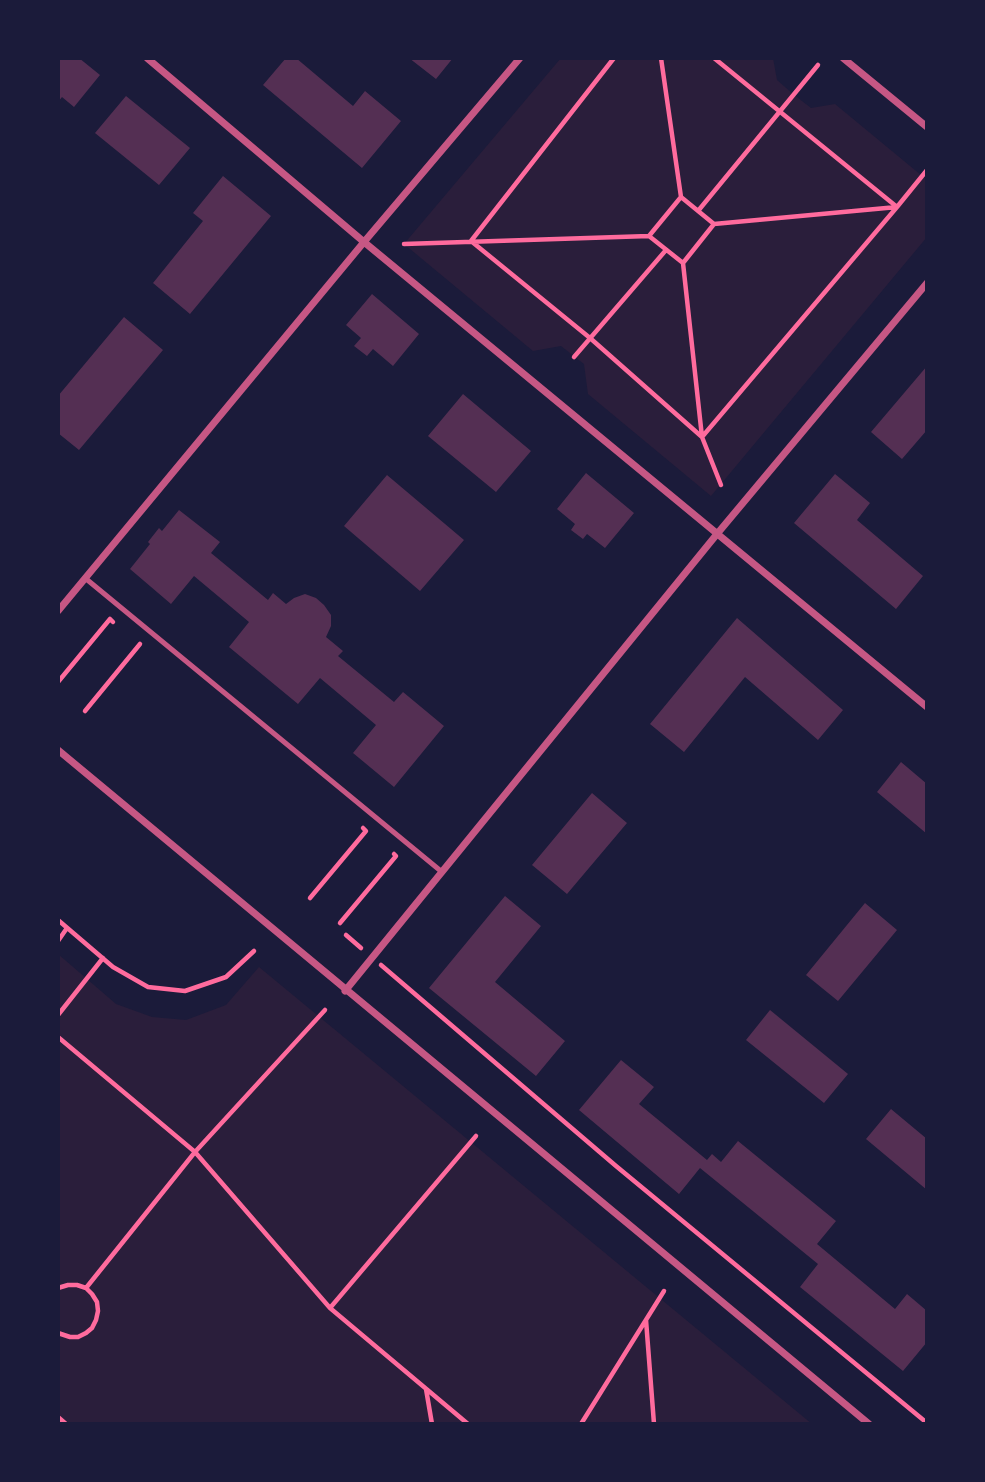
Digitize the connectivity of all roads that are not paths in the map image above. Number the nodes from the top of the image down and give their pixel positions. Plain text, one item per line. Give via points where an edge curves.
1 (148, 58) edge
2 (520, 58) edge
3 (843, 58) edge
4 (927, 127) edge
5 (364, 242) junction
6 (927, 283) edge
7 (718, 534) junction
8 (85, 578) junction
9 (58, 611) edge
10 (927, 707) edge
11 (58, 751) edge
12 (442, 872) junction
13 (345, 990) junction
14 (869, 1424) edge

1 - 5 street
2 - 5 street
3 - 4 street
5 - 7 street
5 - 8 street
6 - 7 street
7 - 10 street
7 - 12 street
8 - 9 street
8 - 12 lane
11 - 13 street
12 - 13 street
13 - 14 street

